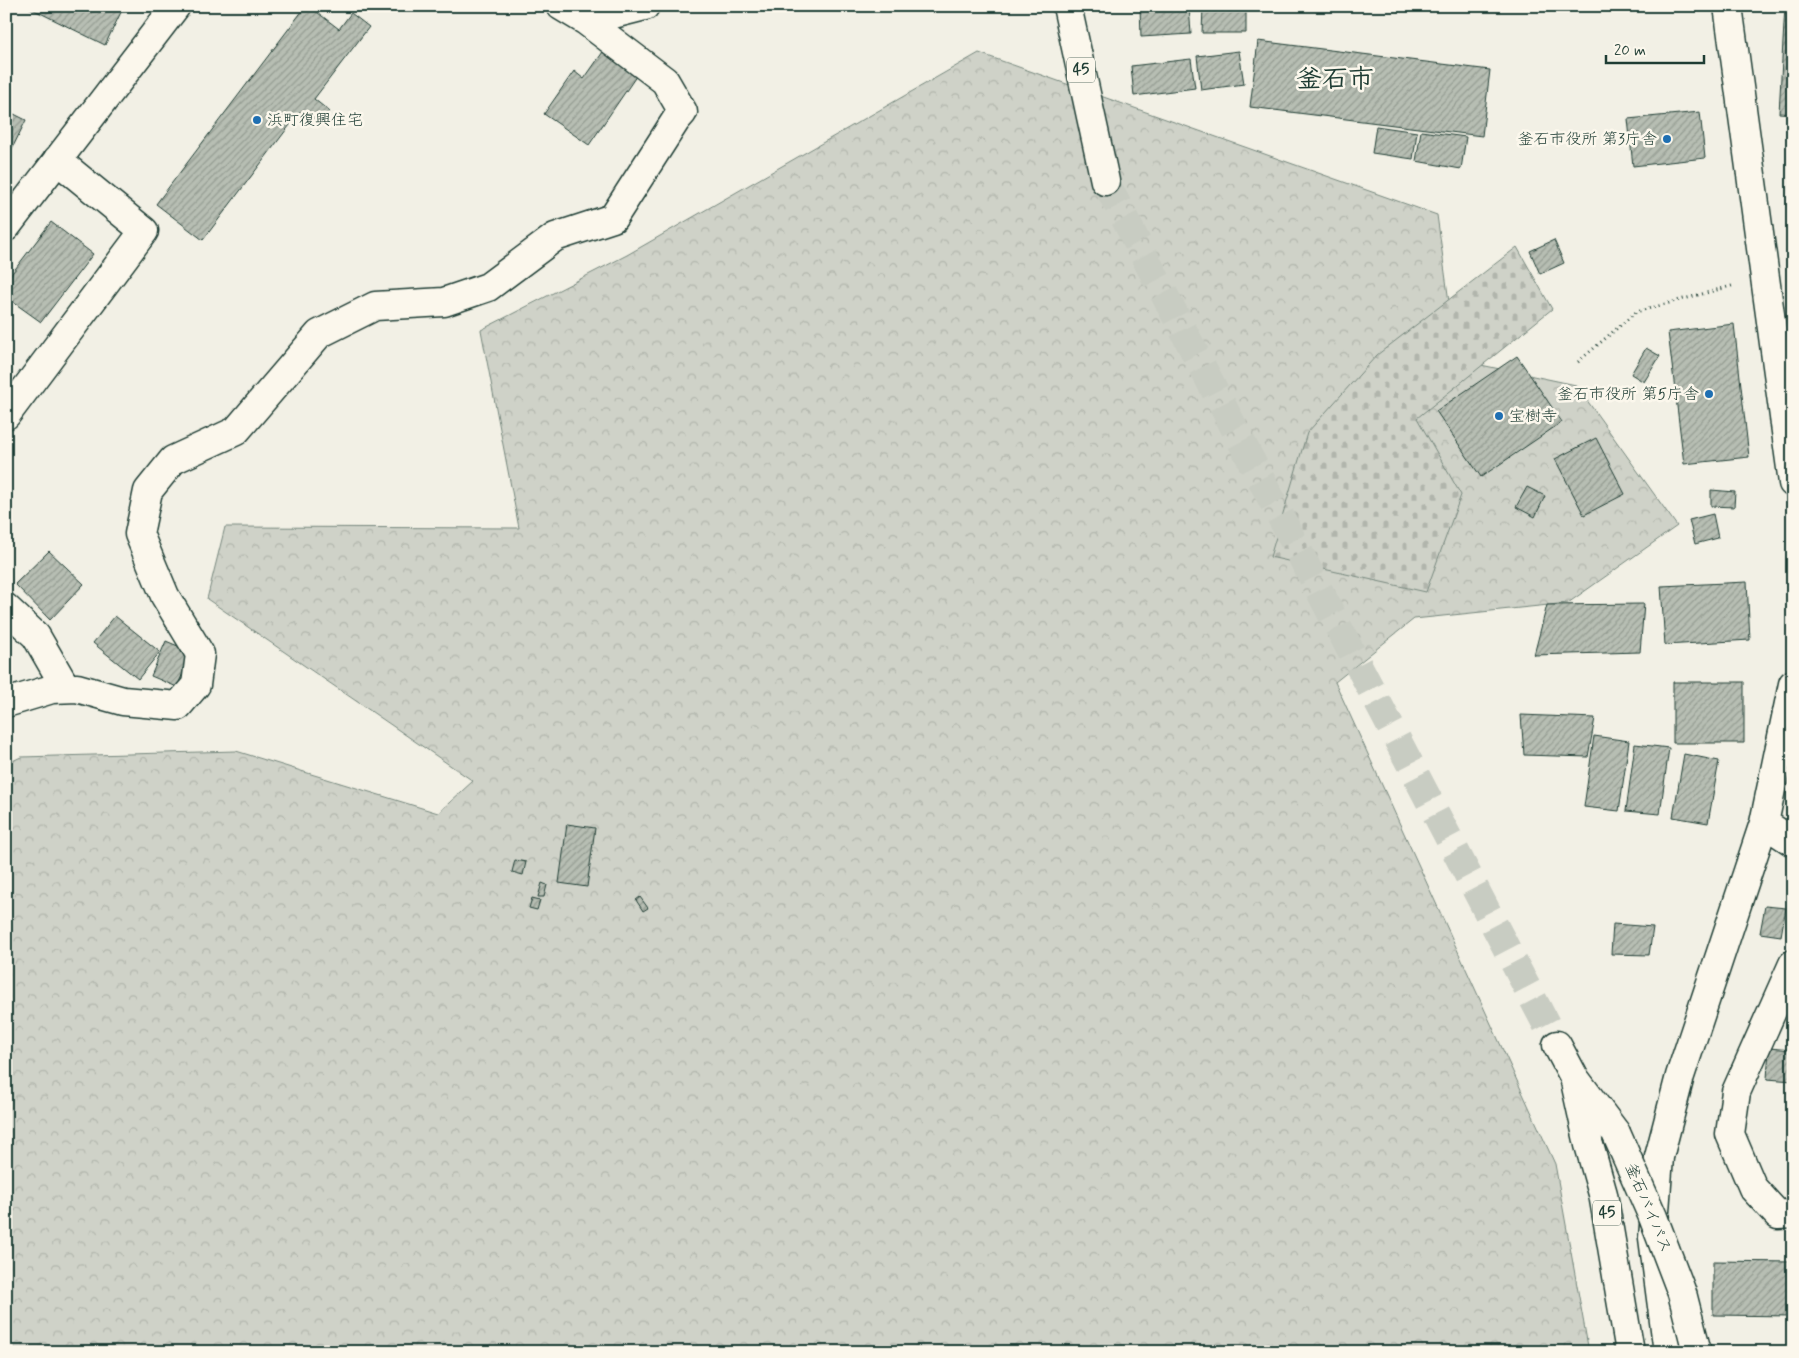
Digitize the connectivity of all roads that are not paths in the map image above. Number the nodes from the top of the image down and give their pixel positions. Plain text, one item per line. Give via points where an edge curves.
1 (176, 6) edge
2 (561, 6) edge
3 (645, 6) edge
4 (1067, 6) edge
5 (1728, 6) edge
6 (586, 21) junction
7 (57, 160) junction
8 (1105, 181) tunnel mouth
9 (6, 227) edge
10 (6, 415) edge
11 (1793, 482) edge
12 (6, 608) edge
13 (1793, 684) edge
14 (66, 688) junction
15 (6, 703) edge
16 (1764, 823) junction
17 (1793, 842) edge
18 (1793, 964) edge
19 (1557, 1045) tunnel mouth
20 (1574, 1077) junction
21 (1793, 1214) edge
22 (1630, 1352) edge
23 (1668, 1352) edge
24 (1697, 1352) edge

1 - 7 main road
2 - 6 main road
3 - 6 main road
4 - 8 main road, 45
5 - 11 main road
6 - 14 main road via 665,80 683,112 613,218 555,238 488,287 444,302 375,306 319,334 236,431 173,460 148,491 139,534 165,596 200,654 196,685 178,706 123,701 78,688
7 - 9 main road
7 - 10 main road via 144,231
12 - 14 main road via 36,636
13 - 16 main road
14 - 15 main road
16 - 17 main road
16 - 23 main road via 1680,1076 1659,1158 1653,1238
18 - 21 main road via 1736,1092 1730,1134 1753,1188 1778,1215
19 - 20 main road, 釜石バイパス / 45
20 - 22 main road, 釜石バイパス / 45 via 1603,1194
20 - 24 main road, 釜石バイパス / 45, bridge via 1616,1133 1679,1284

